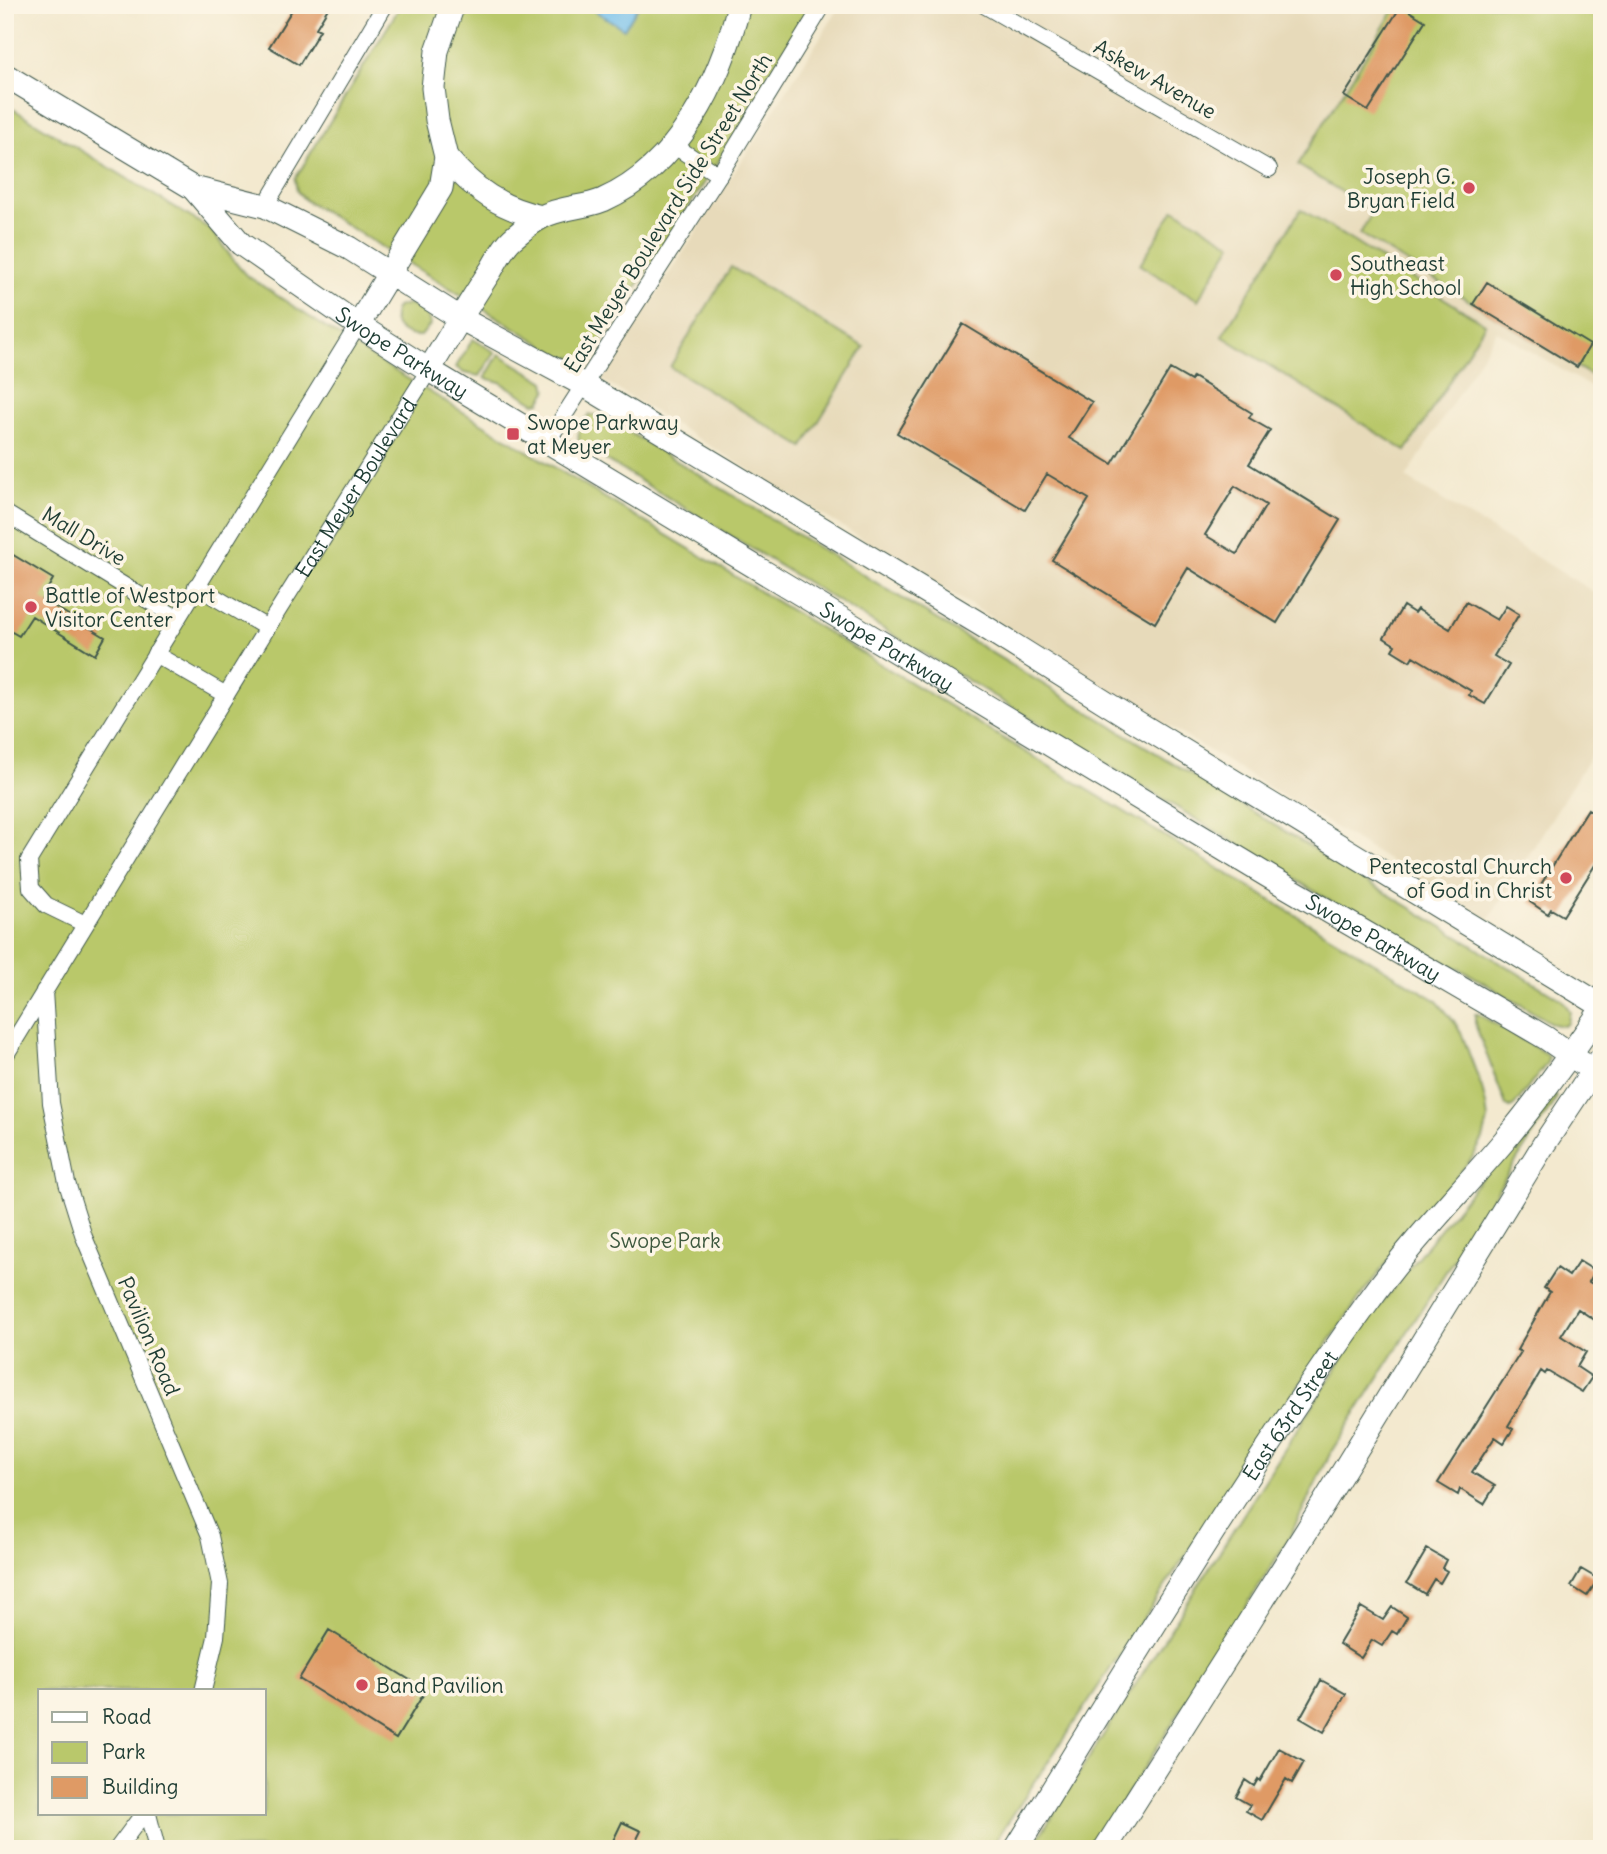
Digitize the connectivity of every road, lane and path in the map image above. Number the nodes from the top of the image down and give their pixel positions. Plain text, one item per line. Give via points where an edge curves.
1 (385, 5) edge
2 (739, 5) edge
3 (823, 5) edge
4 (984, 5) edge
5 (446, 8) edge
6 (5, 75) edge
7 (673, 145) junction
8 (446, 158) junction
9 (1269, 169) dead end
10 (719, 175) junction
11 (193, 188) junction
12 (265, 206) junction
13 (542, 217) junction
14 (389, 274) junction
15 (460, 318) junction
16 (358, 325) junction
17 (429, 370) junction
18 (584, 385) junction
19 (547, 442) junction
20 (5, 513) edge
21 (196, 586) junction
22 (177, 618) junction
23 (267, 628) junction
24 (155, 653) junction
25 (226, 695) junction
26 (85, 925) junction
27 (44, 991) junction
28 (1602, 1008) edge
29 (1571, 1054) junction
30 (5, 1056) edge
31 (1599, 1069) edge
32 (203, 1689) edge
33 (145, 1815) edge
34 (146, 1815) edge
35 (117, 1849) edge
36 (157, 1849) edge
37 (1016, 1849) edge
38 (1105, 1849) edge

1 - 12 street
2 - 7 main road, East Meyer Boulevard via 717,72 698,111
3 - 10 street, East Meyer Boulevard Side Street North
4 - 9 street, Askew Avenue
5 - 8 main road via 433,88
6 - 11 main road, Swope Parkway
7 - 10 street
7 - 13 main road, East Meyer Boulevard via 621,192
8 - 13 main road via 475,188 501,205
8 - 14 main road via 441,188
10 - 18 street, East Meyer Boulevard Side Street North
11 - 12 main road, Swope Parkway
11 - 16 main road, Swope Parkway via 241,244
12 - 14 main road, Swope Parkway via 349,248
13 - 15 main road, East Meyer Boulevard via 510,241
14 - 15 main road, Swope Parkway
14 - 16 main road
15 - 17 main road, East Meyer Boulevard
15 - 18 main road, Swope Parkway
16 - 17 main road, Swope Parkway
16 - 21 street
17 - 19 main road, Swope Parkway
17 - 23 street, East Meyer Boulevard
18 - 19 street, East Meyer Boulevard Side Street North
18 - 28 main road, Swope Parkway
19 - 29 main road, Swope Parkway
20 - 22 street, Mall Drive
21 - 22 street
21 - 23 street
22 - 24 street
23 - 25 street, East Meyer Boulevard
24 - 25 street
24 - 26 street via 29,860 31,888 46,905
25 - 26 street, East Meyer Boulevard
26 - 27 street, East Meyer Boulevard
27 - 30 street, East Meyer Boulevard
27 - 32 street, Pavilion Road via 51,1103 66,1183 84,1237 210,1536 220,1584 216,1637
28 - 29 main road, East 63rd Street
29 - 31 main road, Swope Parkway
29 - 37 main road, East 63rd Street via 1505,1140 1406,1251 1311,1382
31 - 38 main road via 1544,1144
33 - 35 street
34 - 36 street

